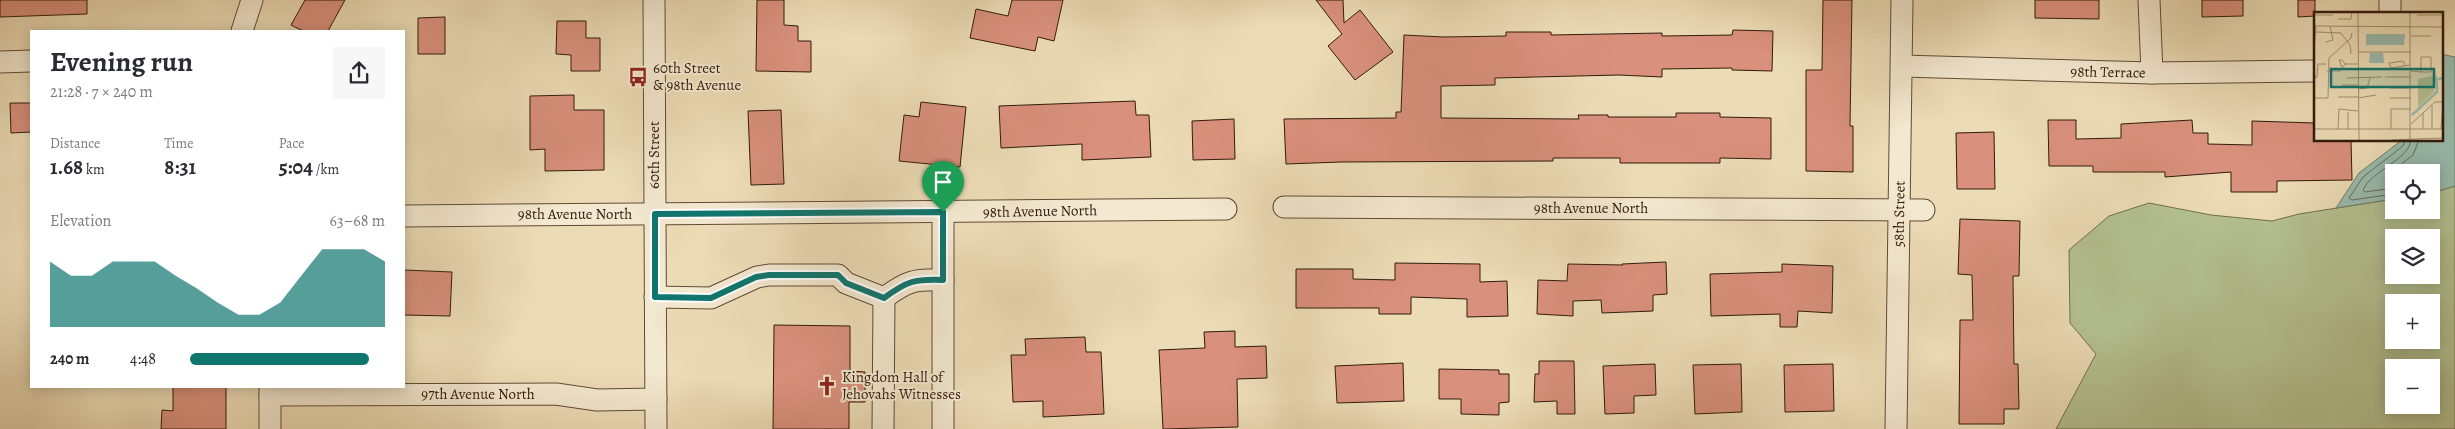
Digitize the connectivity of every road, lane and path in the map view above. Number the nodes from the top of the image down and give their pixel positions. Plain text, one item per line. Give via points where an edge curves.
1 (252, 0) edge
2 (654, 0) edge
3 (1902, 0) edge
4 (2150, 0) edge
5 (242, 30) edge
6 (30, 61) edge
7 (0, 62) edge
8 (1902, 66) junction
9 (2314, 71) edge
10 (2152, 73) junction
11 (1284, 207) dead end
12 (1226, 209) dead end
13 (1899, 210) junction
14 (1924, 210) dead end
15 (943, 212) junction
16 (655, 214) junction
17 (405, 216) edge
18 (943, 280) junction
19 (655, 297) junction
20 (884, 298) junction
21 (270, 390) edge
22 (656, 399) junction
23 (270, 429) edge
24 (656, 429) edge
25 (883, 429) edge
26 (943, 429) edge
27 (1896, 429) edge

1 - 5 street
2 - 16 street, 60th Street
3 - 8 street, 58th Street
4 - 10 street
6 - 7 street
8 - 10 street, 98th Terrace
8 - 13 street, 58th Street
9 - 10 street, 98th Terrace
11 - 13 street, 98th Avenue North
12 - 15 street, 98th Avenue North
13 - 14 street, 98th Avenue North
13 - 27 street, 58th Street
15 - 16 street, 98th Avenue North
15 - 18 street
16 - 17 street, 98th Avenue North
16 - 19 street, 60th Street
18 - 20 street via 905,282
18 - 26 street
19 - 20 street via 711,298 756,277 769,275 838,275 846,283
19 - 22 street, 60th Street
20 - 25 street
21 - 22 street, 97th Avenue North via 556,394 597,400
21 - 23 street, 97th Avenue North
22 - 24 street, 60th Street

